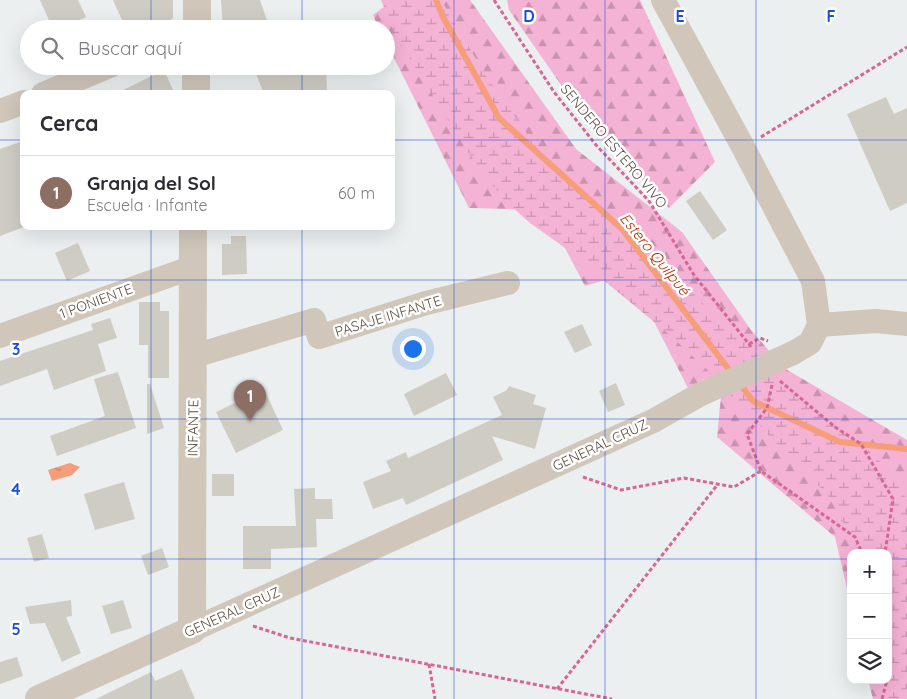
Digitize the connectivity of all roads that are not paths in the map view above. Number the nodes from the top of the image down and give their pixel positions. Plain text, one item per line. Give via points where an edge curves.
1 (197, 0) edge
2 (663, 0) edge
3 (197, 20) edge
4 (88, 75) edge
5 (196, 75) edge
6 (53, 90) edge
7 (196, 90) edge
8 (20, 104) edge
9 (0, 111) edge
10 (193, 230) edge
11 (193, 267) junction
12 (508, 283) dead end
13 (907, 324) edge
14 (819, 325) junction
15 (0, 336) edge
16 (194, 356) junction
17 (192, 630) junction
18 (39, 699) edge

1 - 3 street
2 - 14 street via 813,281
4 - 6 street
5 - 7 street
8 - 9 street
10 - 11 street, INFANTE
11 - 15 street, 1 PONIENTE
11 - 16 street, INFANTE
12 - 16 street, PASAJE INFANTE via 426,303 319,337 314,320
13 - 14 street via 876,321
14 - 17 street, GENERAL CRUZ, bridge via 810,343 793,353 701,394 653,421
16 - 17 street, INFANTE
17 - 18 street, GENERAL CRUZ

